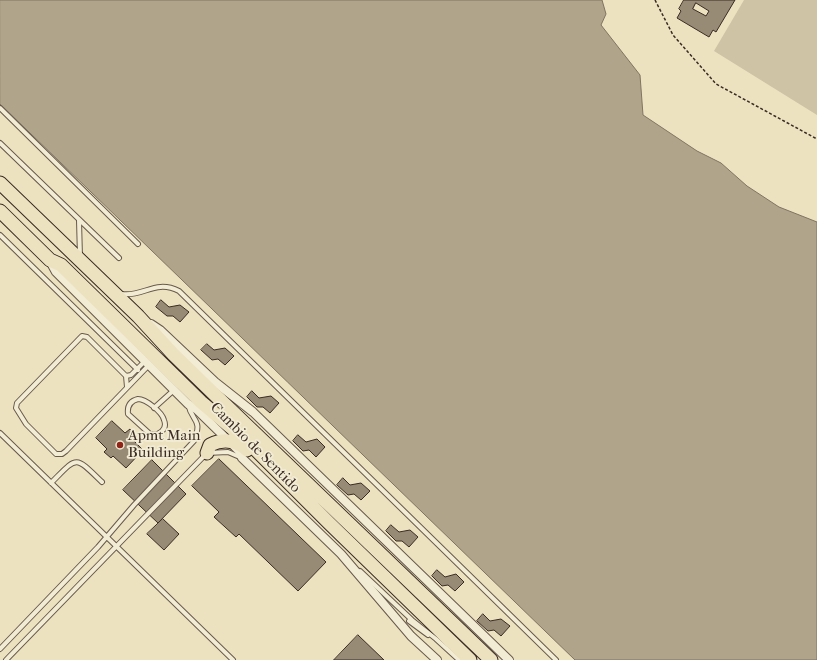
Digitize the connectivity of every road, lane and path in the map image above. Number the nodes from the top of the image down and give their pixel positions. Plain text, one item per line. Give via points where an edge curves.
1 (656, 0) edge
2 (0, 108) edge
3 (817, 140) edge
4 (0, 143) edge
5 (0, 183) edge
6 (0, 211) edge
7 (79, 219) junction
8 (0, 234) edge
9 (138, 244) dead end
10 (119, 258) dead end
11 (50, 260) junction
12 (81, 261) junction
13 (106, 286) junction
14 (138, 316) junction
15 (147, 363) junction
16 (137, 369) junction
17 (141, 373) junction
18 (126, 376) junction
19 (127, 387) junction
20 (174, 390) junction
21 (188, 404) junction
22 (154, 408) junction
23 (0, 433) edge
24 (228, 440) junction
25 (207, 454) junction
26 (242, 458) junction
27 (102, 482) dead end
28 (51, 484) junction
29 (304, 498) junction
30 (106, 537) junction
31 (116, 547) junction
32 (341, 554) junction
33 (0, 649) edge
34 (6, 660) edge
35 (234, 660) edge
36 (437, 660) edge
37 (459, 660) edge
38 (470, 660) edge
39 (491, 660) edge
40 (509, 660) edge
41 (556, 660) edge

1 - 3 path via 673,35 716,84
2 - 9 lane
4 - 7 lane
5 - 12 main road
6 - 11 main road
7 - 10 lane
7 - 12 lane
8 - 16 lane
11 - 15 street, Cambio de Sentido via 56,272
11 - 29 main road via 61,265
12 - 13 main road
13 - 14 main road
13 - 41 lane via 116,293 128,295 163,286 179,291
14 - 39 main road via 173,354
14 - 40 street, Cambio de Sentido via 160,330 215,382 253,412
15 - 16 lane
15 - 17 lane
15 - 20 street, Cambio de Sentido
16 - 17 lane
16 - 18 lane
17 - 19 lane
18 - 19 lane
18 - 19 lane via 83,336 16,408 26,424 56,454 62,454
20 - 21 street, Cambio de Sentido
20 - 22 lane
21 - 24 street, Cambio de Sentido
21 - 30 lane via 198,426 194,441
22 - 22 lane via 146,400 138,398 131,402 128,410 128,414 146,432 154,435 163,430 165,422
23 - 28 lane
24 - 25 main road via 210,445
24 - 26 street, Cambio de Sentido
24 - 29 main road via 241,445 284,485
25 - 26 lane via 228,452
25 - 31 lane
26 - 32 street, Cambio de Sentido
27 - 28 lane via 83,464 77,462 71,463
28 - 30 lane
29 - 38 main road
30 - 31 lane
30 - 33 lane
31 - 34 lane
31 - 35 lane
32 - 36 street, Cambio de Sentido via 411,636
32 - 37 lane

